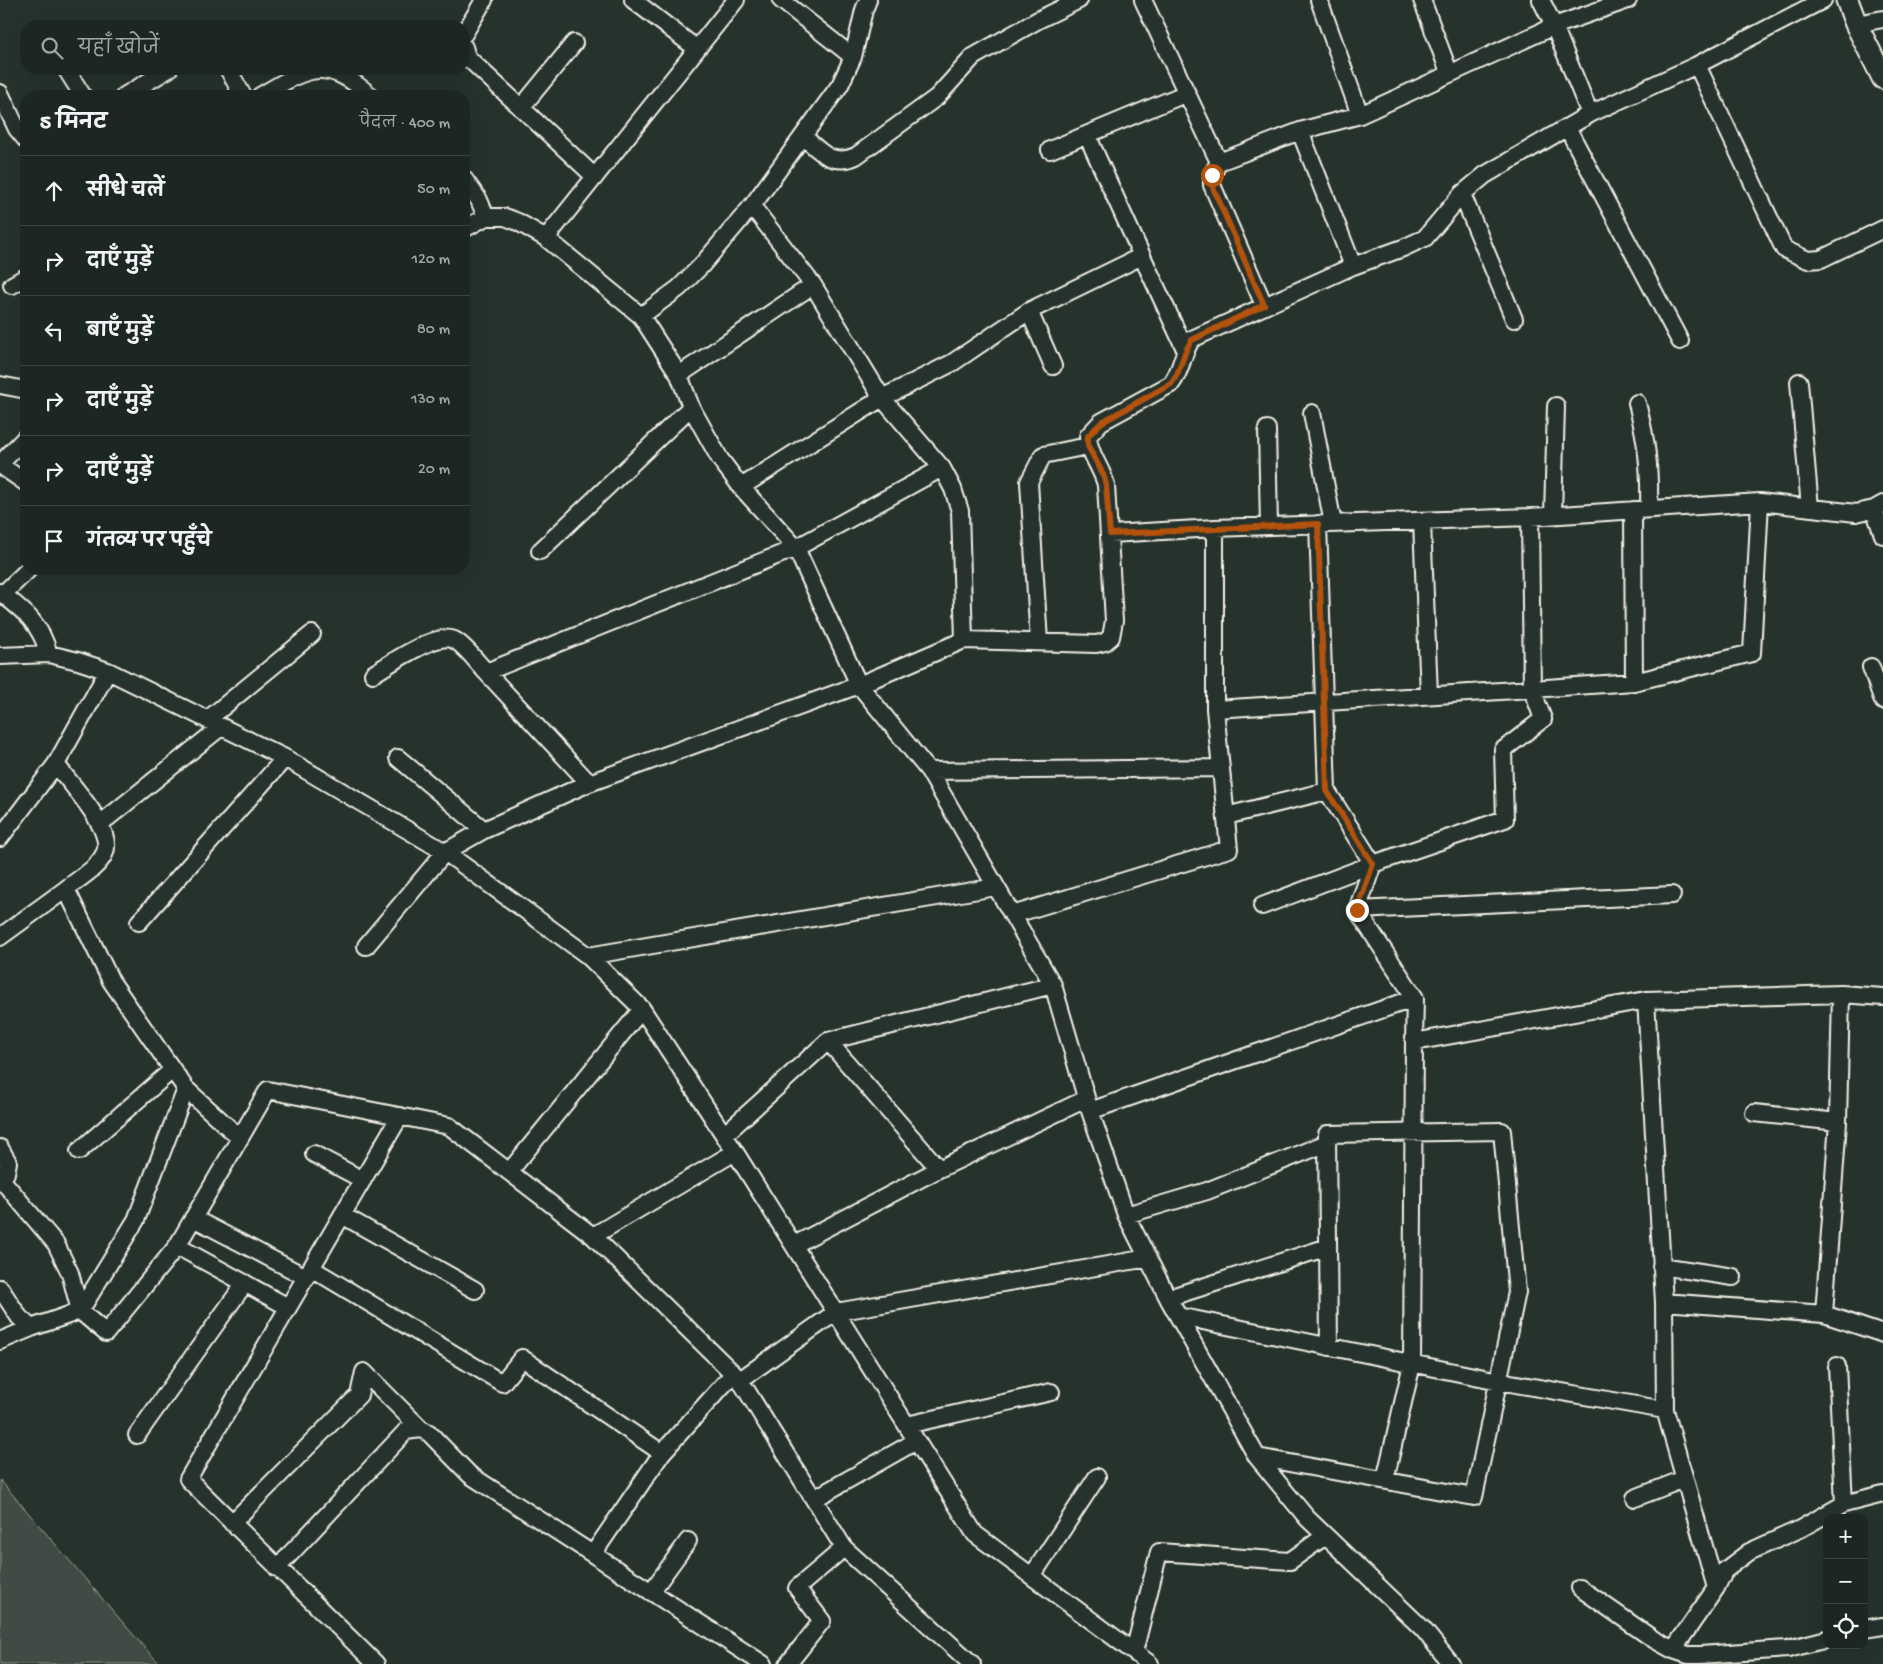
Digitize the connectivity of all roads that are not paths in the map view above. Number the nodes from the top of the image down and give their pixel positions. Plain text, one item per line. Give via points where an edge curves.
1 (484, 0) edge
2 (633, 0) edge
3 (736, 0) edge
4 (780, 0) edge
5 (868, 0) edge
6 (1079, 0) edge
7 (1143, 0) edge
8 (1319, 0) edge
9 (1422, 0) edge
10 (1541, 0) edge
11 (1628, 0) edge
12 (1823, 0) edge
13 (1847, 0) edge
14 (1883, 20) edge
15 (470, 24) edge
16 (1856, 24) junction
17 (1554, 26) junction
18 (574, 43) dead end
19 (697, 49) junction
20 (853, 57) junction
21 (470, 60) edge
22 (1697, 65) junction
23 (1449, 72) junction
24 (70, 75) edge
25 (159, 75) edge
26 (232, 75) edge
27 (296, 75) edge
28 (336, 75) edge
29 (1883, 78) edge
30 (79, 90) edge
31 (134, 90) edge
32 (240, 90) edge
33 (270, 90) edge
34 (364, 90) edge
35 (0, 93) edge
36 (1187, 93) junction
37 (521, 108) junction
38 (1360, 114) junction
39 (1590, 114) junction
40 (1568, 129) junction
41 (1300, 131) junction
42 (20, 133) edge
43 (1087, 135) junction
44 (803, 136) junction
45 (1050, 150) dead end
46 (1219, 162) junction
47 (595, 177) junction
48 (470, 187) edge
49 (1462, 194) junction
50 (752, 206) junction
51 (486, 217) junction
52 (470, 226) edge
53 (1883, 229) edge
54 (546, 238) junction
55 (1142, 256) junction
56 (1353, 266) junction
57 (813, 284) junction
58 (1264, 305) junction
59 (1029, 311) junction
60 (641, 316) junction
61 (1514, 319) dead end
62 (1680, 341) dead end
63 (1185, 348) junction
64 (1053, 366) dead end
65 (679, 375) junction
66 (1799, 382) dead end
67 (0, 385) edge
68 (20, 389) edge
69 (882, 398) junction
70 (1637, 403) dead end
71 (1556, 406) dead end
72 (691, 407) junction
73 (1312, 413) dead end
74 (1266, 429) dead end
75 (20, 443) edge
76 (1088, 446) junction
77 (0, 465) edge
78 (942, 468) junction
79 (20, 479) edge
80 (741, 487) junction
81 (1760, 502) junction
82 (1878, 506) edge
83 (1810, 508) junction
84 (1641, 509) junction
85 (1553, 515) junction
86 (1530, 517) junction
87 (1422, 522) junction
88 (1326, 524) junction
89 (1269, 526) junction
90 (1215, 528) junction
91 (1110, 534) junction
92 (1883, 535) edge
93 (796, 548) junction
94 (540, 551) dead end
95 (22, 575) edge
96 (1, 593) edge
97 (312, 634) dead end
98 (964, 640) junction
99 (1039, 642) junction
100 (49, 654) junction
101 (0, 656) edge
102 (1871, 667) dead end
103 (108, 671) junction
104 (486, 672) junction
105 (373, 674) dead end
106 (1634, 682) junction
107 (859, 685) junction
108 (1532, 689) junction
109 (1429, 695) junction
110 (1883, 701) edge
111 (1323, 702) junction
112 (1215, 709) junction
113 (214, 723) junction
114 (285, 758) junction
115 (398, 758) dead end
116 (56, 764) junction
117 (1221, 768) junction
118 (928, 771) junction
119 (588, 783) junction
120 (1327, 791) junction
121 (1226, 816) junction
122 (100, 824) junction
123 (484, 830) junction
124 (0, 838) edge
125 (445, 852) junction
126 (1373, 864) junction
127 (996, 887) junction
128 (66, 889) junction
129 (1672, 895) dead end
130 (1262, 906) dead end
131 (1357, 910) junction
132 (1012, 915) junction
133 (139, 922) dead end
134 (0, 937) edge
135 (366, 946) dead end
136 (588, 956) junction
137 (1053, 985) junction
138 (1841, 994) junction
139 (1415, 998) junction
140 (1883, 998) edge
141 (1646, 1000) junction
142 (642, 1009) junction
143 (828, 1041) junction
144 (1414, 1042) junction
145 (172, 1071) junction
146 (186, 1089) junction
147 (1088, 1105) junction
148 (1754, 1113) dead end
149 (400, 1116) junction
150 (1838, 1122) junction
151 (1414, 1132) junction
152 (724, 1135) junction
153 (240, 1138) junction
154 (1327, 1143) junction
155 (0, 1148) edge
156 (79, 1151) dead end
157 (735, 1152) junction
158 (314, 1154) dead end
159 (939, 1168) junction
160 (509, 1172) junction
161 (1, 1180) edge
162 (363, 1180) junction
163 (342, 1214) junction
164 (1126, 1215) junction
165 (193, 1218) junction
166 (593, 1236) junction
167 (176, 1246) junction
168 (794, 1246) junction
169 (1328, 1247) junction
170 (1148, 1258) junction
171 (1661, 1266) junction
172 (308, 1273) junction
173 (1733, 1277) dead end
174 (245, 1283) junction
175 (0, 1288) edge
176 (476, 1290) dead end
177 (1168, 1298) junction
178 (1664, 1302) junction
179 (288, 1307) junction
180 (80, 1311) junction
181 (836, 1312) junction
182 (1824, 1314) junction
183 (1178, 1316) junction
184 (31, 1328) junction
185 (1883, 1334) edge
186 (0, 1341) edge
187 (1329, 1347) junction
188 (1412, 1364) junction
189 (1837, 1366) dead end
190 (737, 1377) junction
191 (1499, 1381) junction
192 (1051, 1392) dead end
193 (1665, 1410) junction
194 (906, 1425) junction
195 (421, 1429) junction
196 (137, 1435) dead end
197 (916, 1441) junction
198 (662, 1453) junction
199 (1257, 1457) junction
200 (1097, 1477) dead end
201 (1684, 1479) junction
202 (1385, 1480) junction
203 (1883, 1494) edge
204 (1636, 1498) dead end
205 (814, 1499) junction
206 (1844, 1504) junction
207 (232, 1523) junction
208 (1326, 1536) junction
209 (688, 1541) dead end
210 (844, 1548) junction
211 (593, 1554) junction
212 (277, 1568) junction
213 (1032, 1576) junction
214 (1580, 1588) dead end
215 (1716, 1588) junction
216 (651, 1592) junction
217 (1883, 1626) edge
218 (1868, 1628) edge
219 (1823, 1640) edge
220 (1673, 1650) junction
221 (1134, 1652) junction
222 (1753, 1658) edge
223 (746, 1660) edge
224 (376, 1664) edge
225 (763, 1664) edge
226 (786, 1664) edge
227 (972, 1664) edge
228 (1150, 1664) edge
229 (1451, 1664) edge

1 - 15 street
2 - 19 street
3 - 19 street
4 - 20 street
5 - 20 street
6 - 44 street via 973,57 937,97 856,156 845,161 826,156
7 - 36 street
8 - 38 street
9 - 23 street
10 - 17 street
11 - 17 street
12 - 22 street
13 - 16 street
14 - 16 street
16 - 29 street
17 - 23 street
17 - 39 street
18 - 37 street
19 - 47 street
20 - 44 street via 840,85
21 - 37 street
22 - 39 street
22 - 53 street via 1784,249 1808,260 1821,259
23 - 38 street
24 - 30 street
25 - 31 street
26 - 32 street
27 - 33 street
28 - 34 street via 352,79
35 - 42 street
36 - 43 street
36 - 46 street
37 - 47 street
38 - 41 street
39 - 40 street
40 - 49 street via 1485,175
40 - 62 street
41 - 46 street
41 - 56 street
43 - 45 street
43 - 55 street
44 - 50 street
46 - 58 street via 1212,175 1212,185
47 - 54 street
48 - 51 street
49 - 56 street via 1425,238
49 - 61 street
50 - 57 street
50 - 60 street via 679,288
51 - 52 street
51 - 54 street via 505,217
54 - 60 street
55 - 59 street
55 - 63 street
56 - 58 street
57 - 65 street
57 - 69 street
58 - 63 street via 1200,334
59 - 64 street
59 - 69 street via 952,363
60 - 65 street
63 - 76 street via 1179,374 1171,384 1102,422 1088,436
65 - 72 street
66 - 83 street
67 - 68 street
69 - 78 street
69 - 80 street
70 - 84 street via 1650,469
71 - 85 street
72 - 80 street via 720,459
72 - 94 street
73 - 88 street
74 - 89 street
75 - 77 street
76 - 91 street via 1103,474
76 - 99 street via 1043,455 1029,482
77 - 79 street
78 - 93 street
78 - 98 street via 960,511
80 - 93 street
81 - 83 street
81 - 84 street
81 - 106 street via 1752,653
82 - 83 street via 1856,513
82 - 92 street
84 - 85 street
84 - 106 street
85 - 86 street
86 - 87 street
86 - 108 street
87 - 88 street
87 - 109 street
88 - 89 street
88 - 111 street
89 - 90 street
90 - 91 street
90 - 112 street
91 - 99 street via 1112,637 1096,644
93 - 104 street
93 - 107 street
95 - 96 street
96 - 100 street via 30,616 44,636
97 - 113 street
98 - 99 street
98 - 107 street
100 - 101 street
100 - 103 street
102 - 110 street
103 - 113 street
103 - 116 street
104 - 105 street via 456,641 448,638 435,639
104 - 119 street
106 - 108 street
107 - 118 street
107 - 119 street
108 - 109 street
108 - 126 street via 1542,719 1503,750 1505,818
109 - 111 street
111 - 112 street
111 - 120 street
112 - 117 street
113 - 114 street
113 - 122 street
114 - 125 street
114 - 133 street
115 - 123 street
116 - 122 street
116 - 124 street
117 - 118 street
117 - 121 street
118 - 127 street
119 - 123 street
120 - 121 street
120 - 126 street
121 - 132 street via 1229,850
122 - 128 street via 106,839 105,852 96,865
123 - 125 street
125 - 135 street
125 - 136 street
126 - 130 street
126 - 131 street
127 - 132 street
127 - 136 street
128 - 134 street
128 - 145 street via 111,981
129 - 131 street
131 - 139 street
132 - 137 street
136 - 142 street
137 - 143 street
137 - 147 street
138 - 140 street
138 - 141 street
138 - 150 street
139 - 144 street
139 - 147 street
141 - 144 street
141 - 171 street
142 - 152 street
142 - 160 street
143 - 152 street
143 - 159 street
144 - 151 street
145 - 146 street
145 - 156 street
146 - 153 street
146 - 180 street via 136,1220
147 - 159 street
147 - 164 street
148 - 150 street
149 - 153 street via 268,1090
149 - 160 street via 449,1126
149 - 162 street
150 - 182 street
151 - 154 street via 1327,1134
151 - 188 street
151 - 191 street via 1502,1131 1517,1292
152 - 157 street
153 - 165 street
154 - 164 street via 1207,1191
154 - 169 street
155 - 161 street via 8,1162
157 - 166 street
157 - 168 street
158 - 162 street
159 - 168 street
160 - 166 street
161 - 180 street via 56,1244 70,1273
162 - 163 street
163 - 172 street
163 - 176 street
164 - 170 street
165 - 167 street
165 - 172 street
166 - 190 street
167 - 174 street
167 - 180 street via 106,1333
168 - 181 street
169 - 177 street
169 - 187 street
170 - 177 street
170 - 181 street
171 - 173 street
171 - 178 street
172 - 179 street
172 - 198 street via 502,1383 522,1358
174 - 179 street
174 - 196 street
175 - 184 street
177 - 183 street
178 - 182 street
178 - 193 street
179 - 207 street via 188,1479
180 - 184 street
181 - 190 street
181 - 194 street
182 - 185 street
183 - 187 street
183 - 199 street
184 - 186 street
187 - 188 street
188 - 191 street
188 - 202 street
189 - 206 street
190 - 198 street
190 - 205 street
191 - 193 street
191 - 202 street via 1474,1497
192 - 194 street
193 - 201 street
194 - 197 street
195 - 207 street via 364,1372 359,1395
195 - 211 street via 429,1433 470,1475
195 - 212 street via 406,1431
197 - 205 street
197 - 213 street via 975,1534
198 - 211 street
199 - 202 street
199 - 208 street
200 - 213 street
201 - 204 street
201 - 215 street
203 - 206 street
205 - 210 street
206 - 215 street via 1749,1552 1724,1571
207 - 212 street
208 - 221 street via 1290,1561 1159,1552
208 - 229 street via 1423,1629
209 - 216 street
210 - 226 street via 797,1588 822,1621
210 - 227 street
211 - 216 street
212 - 224 street
213 - 221 street
214 - 220 street
215 - 220 street
216 - 223 street
217 - 218 street
219 - 222 street
220 - 222 street via 1688,1655
221 - 228 street
223 - 225 street

